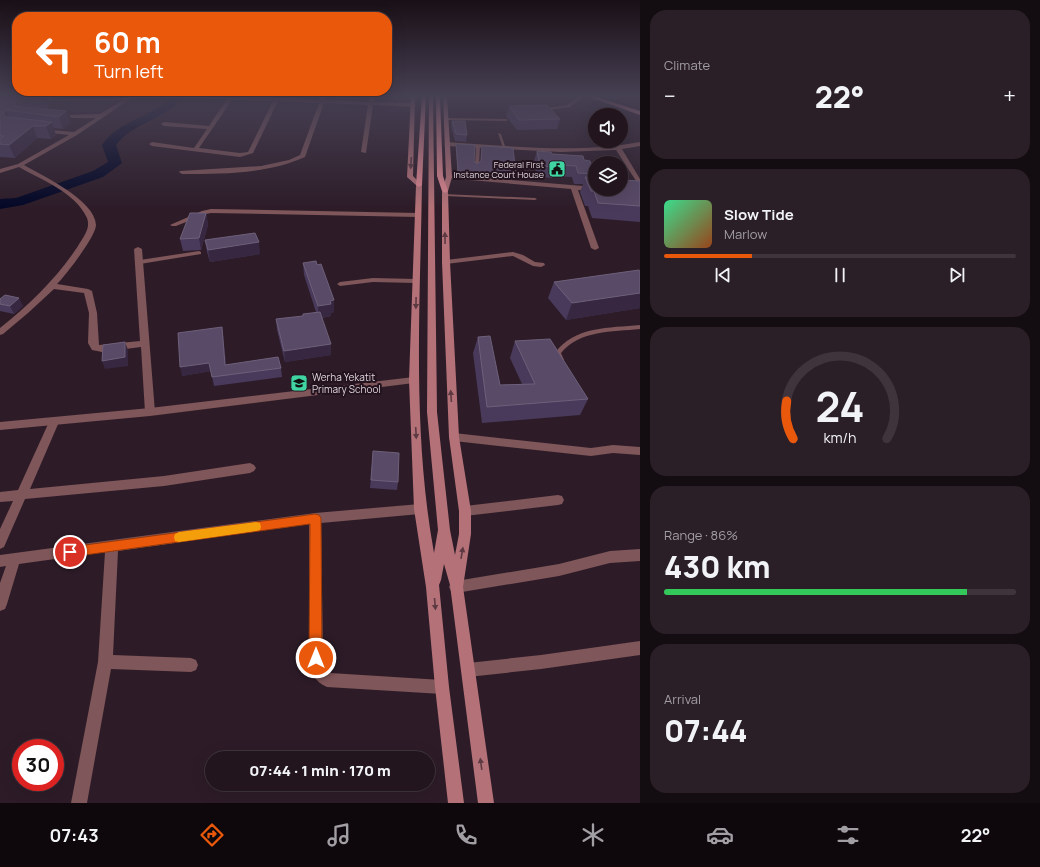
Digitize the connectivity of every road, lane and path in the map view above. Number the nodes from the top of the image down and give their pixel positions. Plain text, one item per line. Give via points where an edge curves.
1 (71, 133) edge
2 (207, 133) edge
3 (260, 133) edge
4 (311, 133) edge
5 (366, 133) edge
6 (412, 133) edge
7 (422, 133) edge
8 (431, 133) edge
9 (439, 133) edge
10 (447, 133) edge
11 (75, 134) joint
12 (500, 134) dead end
13 (152, 144) dead end
14 (447, 144) junction
15 (640, 144) edge
16 (478, 146) junction
17 (628, 146) edge
18 (505, 148) junction
19 (618, 148) joint
20 (196, 149) junction
21 (364, 152) dead end
22 (20, 166) junction
23 (477, 166) edge
24 (0, 171) edge
25 (182, 172) dead end
26 (449, 176) junction
27 (640, 183) edge
28 (419, 185) junction
29 (574, 188) junction
30 (588, 189) edge
31 (445, 193) junction
32 (536, 199) dead end
33 (418, 215) junction
34 (174, 225) dead end
35 (595, 248) dead end
36 (138, 249) dead end
37 (199, 253) dead end
38 (140, 262) junction
39 (446, 262) junction
40 (541, 265) dead end
41 (416, 281) junction
42 (340, 284) dead end
43 (52, 286) junction
44 (640, 327) edge
45 (0, 332) edge
46 (146, 343) junction
47 (561, 361) edge
48 (414, 380) junction
49 (150, 412) junction
50 (54, 422) junction
51 (0, 426) edge
52 (454, 437) junction
53 (640, 451) edge
54 (250, 468) dead end
55 (22, 495) junction
56 (0, 497) edge
57 (558, 500) dead end
58 (420, 509) junction
59 (465, 510) junction
60 (315, 518) junction
61 (444, 530) junction
62 (0, 543) edge
63 (112, 546) junction
64 (640, 555) edge
65 (14, 560) junction
66 (0, 561) edge
67 (434, 587) junction
68 (456, 587) junction
69 (0, 604) edge
70 (640, 648) edge
71 (105, 662) junction
72 (191, 665) dead end
73 (468, 670) junction
74 (442, 687) junction
75 (80, 803) edge
76 (456, 803) edge
77 (486, 803) edge

1 - 11 street
2 - 20 street
3 - 20 street via 250,153 240,155
4 - 25 street via 303,156 294,161 232,170
5 - 21 street
6 -> 28 main road via 410,177
7 - 28 main road
8 - 61 main road via 432,412
9 - 31 main road via 440,176
10 - 14 main road
11 - 22 street
12 - 18 lane
13 - 20 street
14 - 16 street
14 - 26 main road
15 - 17 street
16 - 18 street
16 - 23 lane
18 - 19 street
19 - 27 street
22 - 24 street
22 - 43 street via 75,198 89,215 92,225 79,250
26 - 29 street
26 - 31 main road
28 - 33 main road
29 - 30 street
29 - 35 street
31 - 32 lane
39 -> 31 main road
33 - 34 street via 211,211
33 - 41 main road
36 - 38 street
37 - 38 lane
38 - 46 street
39 - 40 street via 513,254 521,256 530,264
52 -> 39 main road
41 - 42 lane via 373,280
41 -> 48 main road
43 - 45 street via 33,306
43 - 46 street via 88,291 93,314 95,348
44 - 47 lane via 580,336 562,346 558,353
46 - 49 street
48 - 49 street
48 -> 58 main road
49 - 50 street
50 - 51 street
50 - 55 street
52 - 53 street via 591,452 612,449
52 - 59 main road
54 - 55 street via 164,481
55 - 56 street
55 - 62 street
57 - 59 street
58 - 60 street
58 - 67 main road
68 -> 59 main road via 465,534
60 - 63 street
60 - 74 street via 318,670 328,680
61 - 67 main road
61 - 68 main road
63 - 65 street
63 - 71 street
64 - 68 street via 610,557 559,570
65 - 66 street
65 - 69 street
67 -> 74 main road
68 - 73 main road
70 - 73 street
71 - 72 street
71 - 75 street
77 -> 73 main road
74 - 76 main road

